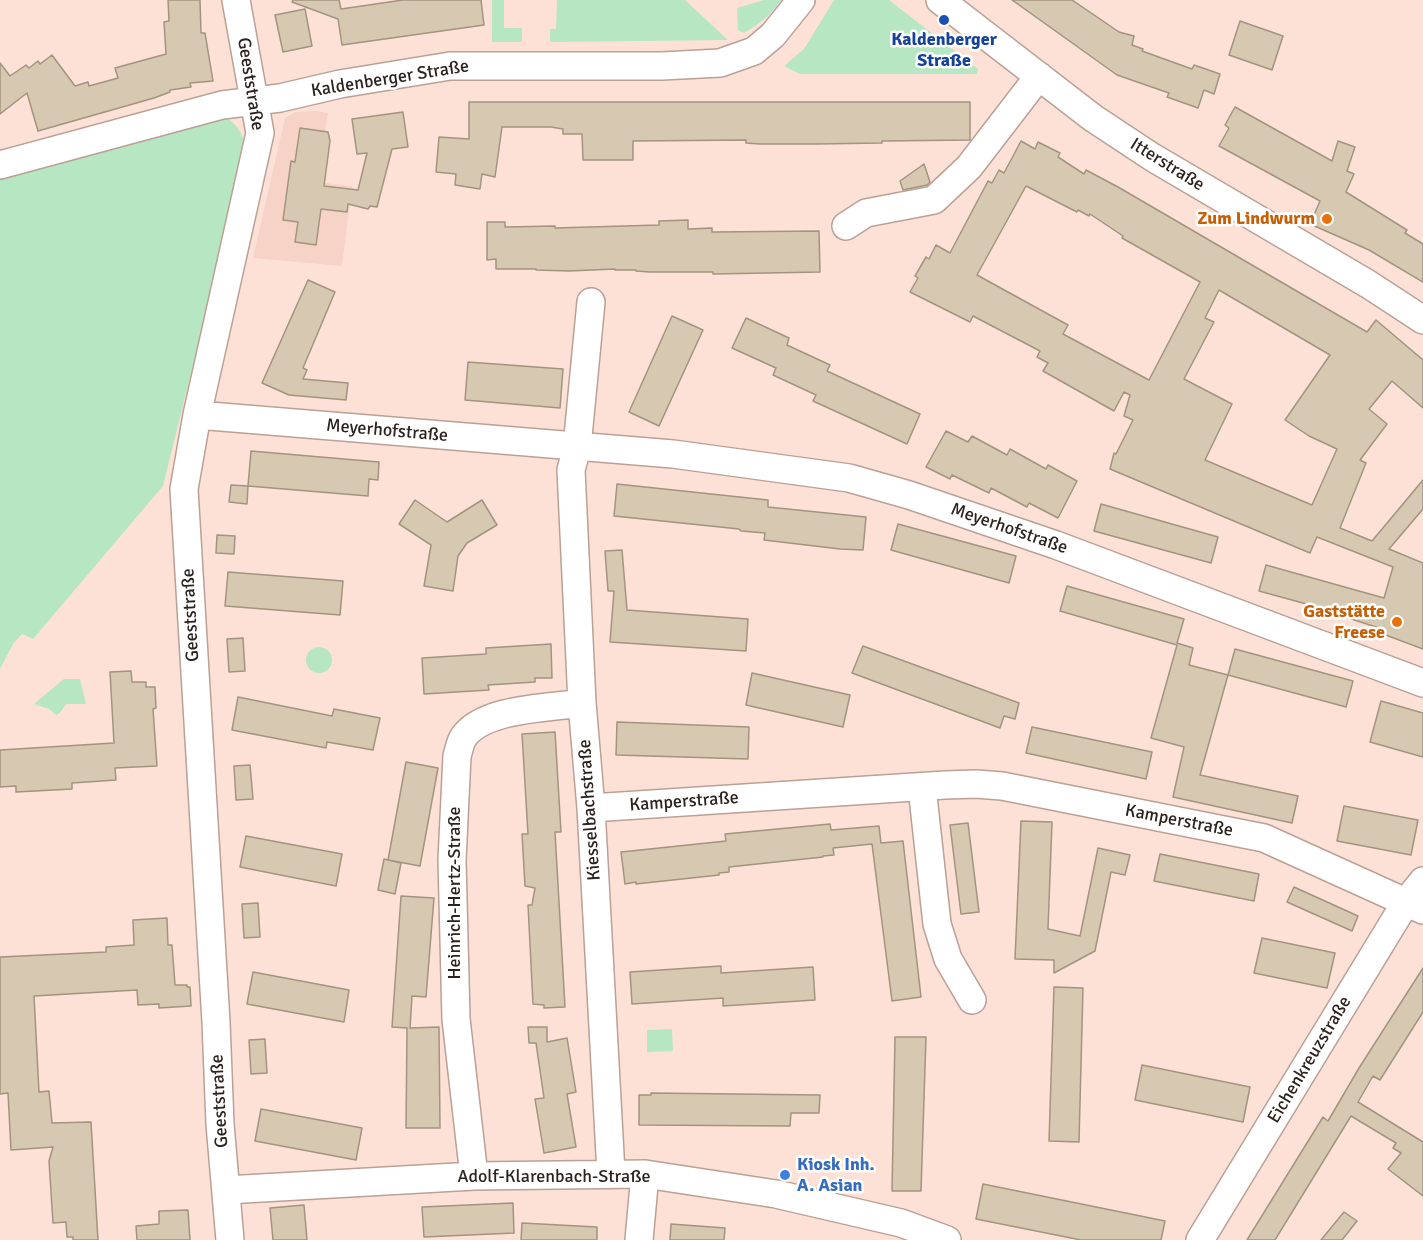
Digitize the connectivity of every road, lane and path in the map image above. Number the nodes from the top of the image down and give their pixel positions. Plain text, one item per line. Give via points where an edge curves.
1 (236, 0) edge
2 (801, 0) edge
3 (940, 0) edge
4 (1039, 76) junction
5 (254, 101) junction
6 (0, 165) edge
7 (846, 226) dead end
8 (591, 302) dead end
9 (1423, 320) edge
10 (197, 415) junction
11 (576, 447) junction
12 (1423, 683) edge
13 (582, 703) junction
14 (922, 787) junction
15 (591, 808) junction
16 (1423, 881) edge
17 (1415, 906) edge
18 (972, 1000) dead end
19 (611, 1173) junction
20 (645, 1174) junction
21 (474, 1176) junction
22 (225, 1190) junction
23 (230, 1240) edge
24 (639, 1240) edge
25 (947, 1240) edge
26 (1200, 1240) edge

1 - 5 street, Geeststraße
2 - 5 street, Kaldenberger Straße via 781,27 754,51 720,63 450,66
3 - 4 street, Itterstraße
4 - 7 street via 969,167 934,200 866,213
4 - 9 street, Itterstraße via 1152,157
5 - 6 street, Kaldenberger Straße via 222,105
5 - 10 street, Geeststraße via 260,133
8 - 11 street
10 - 11 street, Meyerhofstraße
10 - 22 street, Geeststraße via 184,489
11 - 12 street, Meyerhofstraße via 673,454 837,476 909,495 1072,551
11 - 13 street, Kiesselbachstraße via 572,470
13 - 15 street, Kiesselbachstraße
13 - 21 street, Heinrich-Hertz-Straße via 503,714 480,723 462,740 457,756 452,860 456,1019
14 - 15 street, Kamperstraße
14 - 17 street, Kamperstraße via 1002,786 1264,838
14 - 18 street via 938,924 948,959
15 - 19 street, Kiesselbachstraße
16 - 17 street, Eichenkreuzstraße
17 - 26 street, Eichenkreuzstraße
19 - 20 street, Adolf-Klarenbach-Straße
19 - 21 street, Adolf-Klarenbach-Straße
20 - 24 street
20 - 25 street, Adolf-Klarenbach-Straße via 776,1194 901,1223
21 - 22 street, Adolf-Klarenbach-Straße
22 - 23 street, Geeststraße

